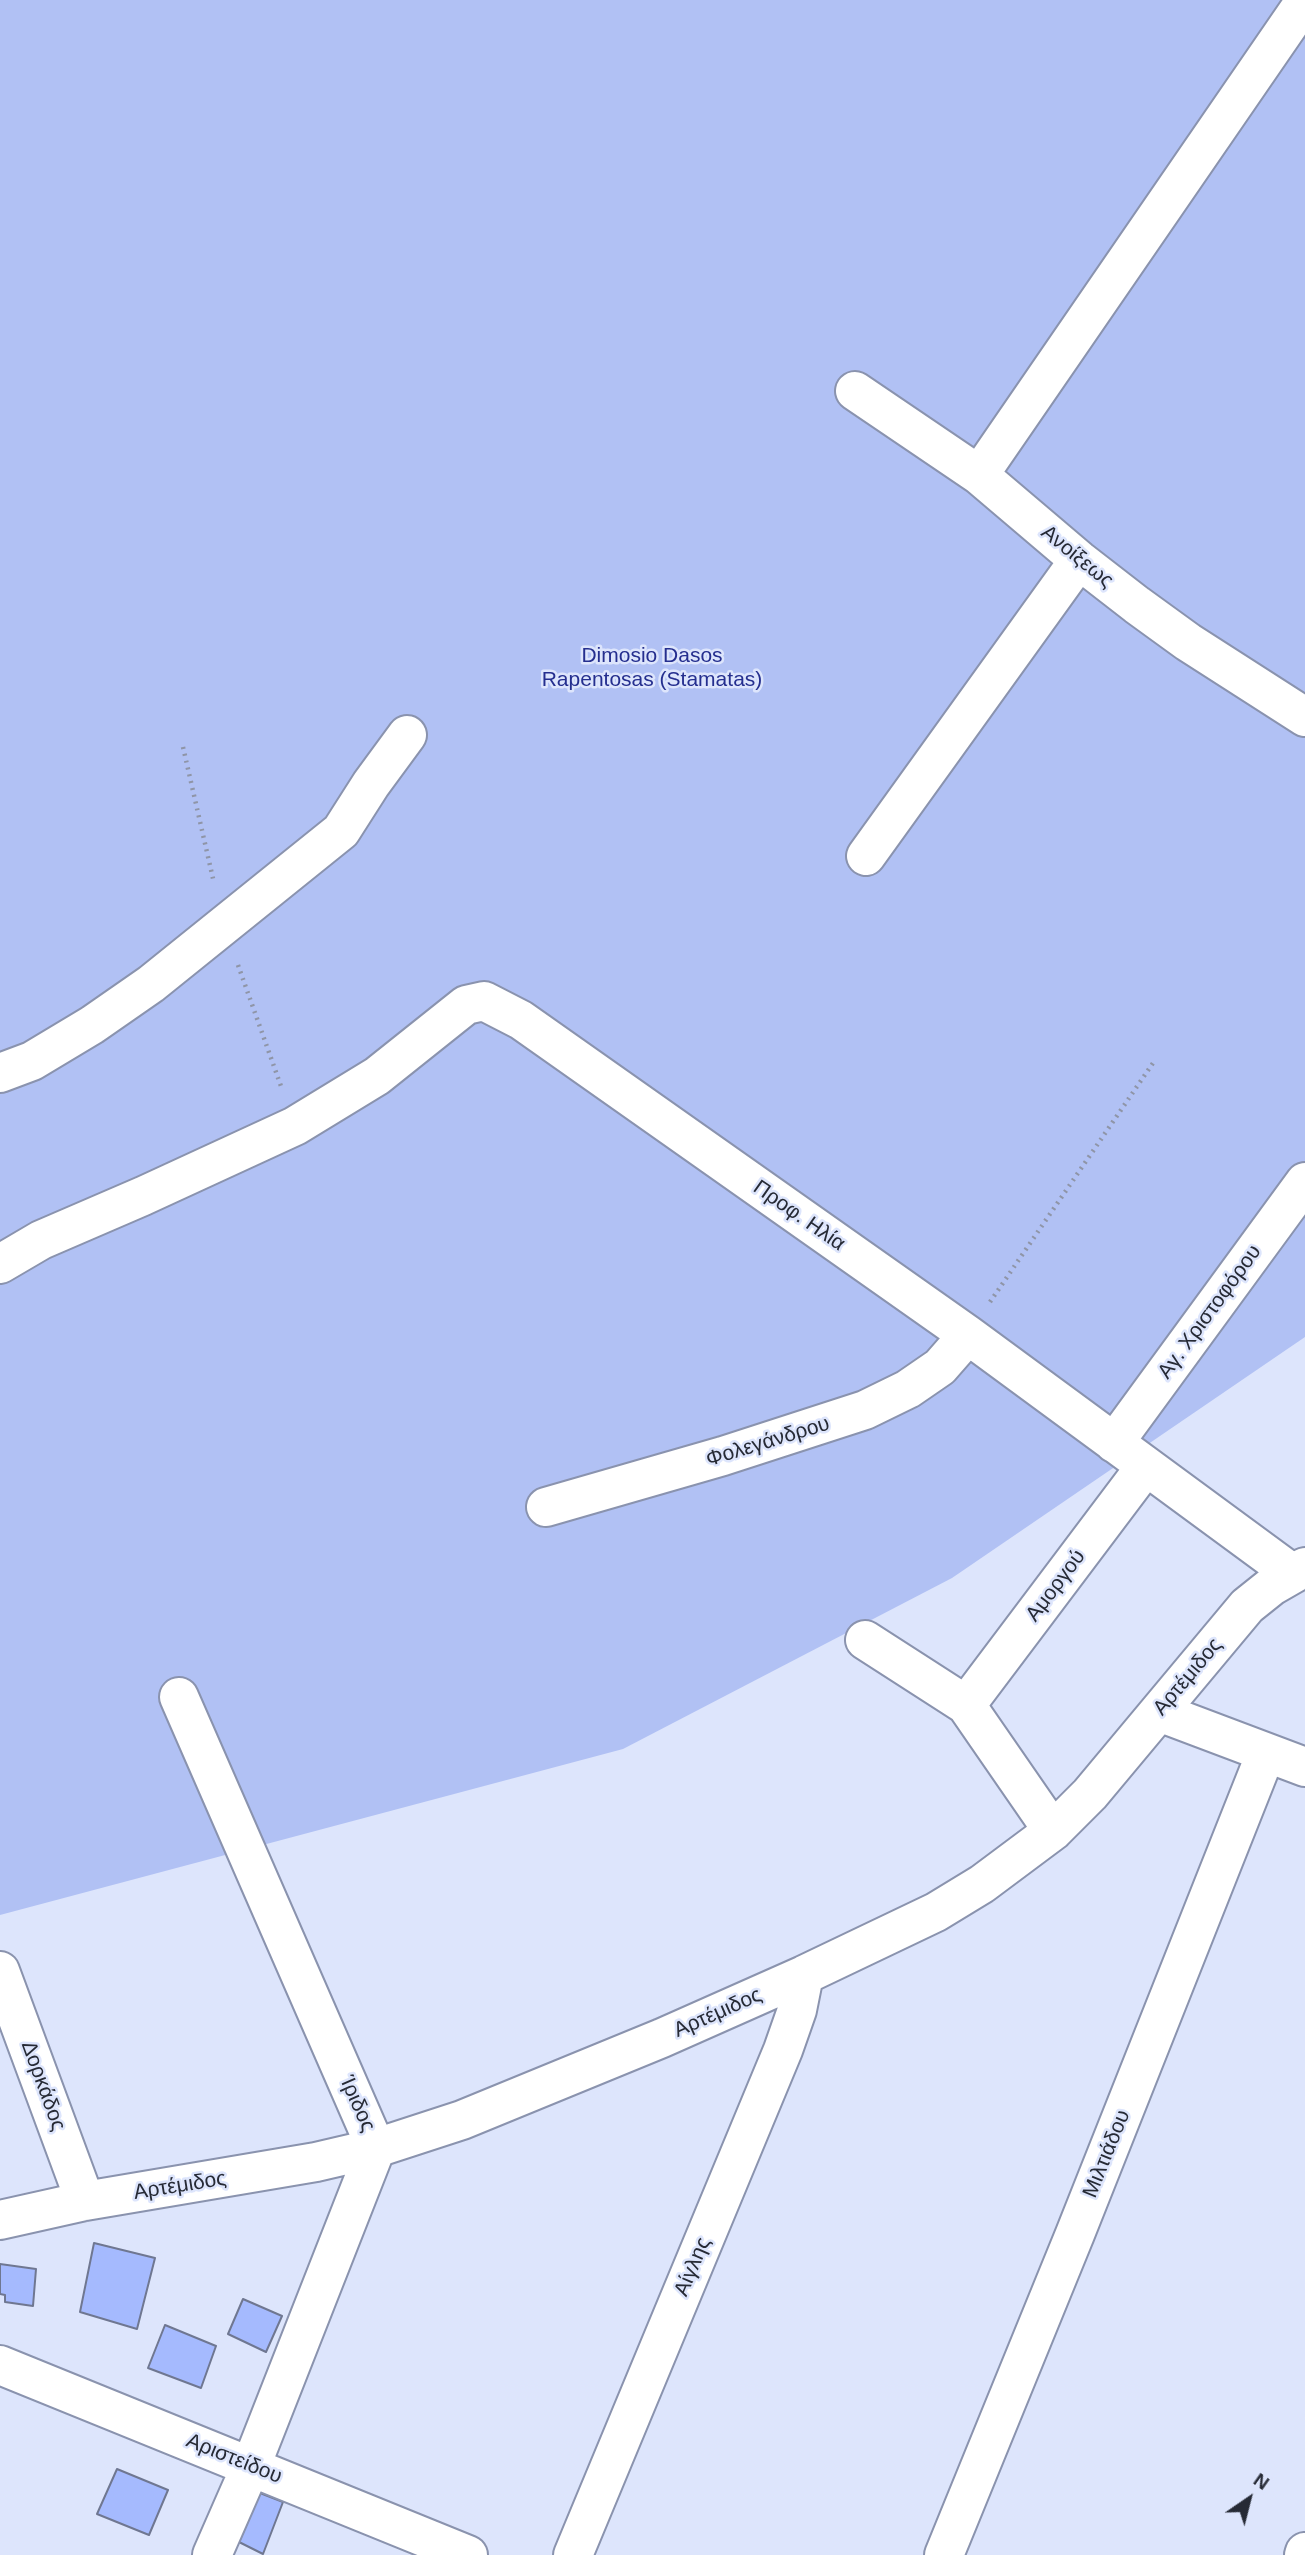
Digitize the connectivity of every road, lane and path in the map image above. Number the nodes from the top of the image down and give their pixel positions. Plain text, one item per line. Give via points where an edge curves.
1 (1305, 1) edge
2 (855, 391) dead end
3 (979, 475) junction
4 (1079, 560) junction
5 (1305, 717) edge
6 (407, 735) dead end
7 (866, 856) dead end
8 (1153, 1063) dead end
9 (0, 1073) edge
10 (1305, 1182) edge
11 (0, 1264) edge
12 (968, 1335) junction
13 (1114, 1443) junction
14 (1146, 1466) junction
15 (546, 1507) dead end
16 (1299, 1571) edge
17 (865, 1640) dead end
18 (179, 1697) dead end
19 (966, 1705) junction
20 (1158, 1712) junction
21 (1266, 1753) junction
22 (1305, 1767) edge
23 (1053, 1831) junction
24 (0, 1971) edge
25 (804, 1975) junction
26 (376, 2148) junction
27 (85, 2201) junction
28 (0, 2220) edge
29 (0, 2365) edge
30 (251, 2466) junction
31 (212, 2555) edge
32 (468, 2555) edge
33 (573, 2555) edge
34 (944, 2555) edge

1 - 3 street
2 - 3 street, Ανοίξεως
3 - 4 street, Ανοίξεως
4 - 5 street, Ανοίξεως via 1188,642
4 - 7 street
6 - 9 street via 341,831 141,991 32,1062
8 - 12 path
10 - 13 street, Αγ. Χριστοφόρου
11 - 12 street, Προφ. Ηλία via 41,1240 295,1126 377,1076 466,1005 484,1001 522,1020
12 - 13 street, Προφ. Ηλία
12 - 15 street, Φολεγάνδρου via 940,1367 865,1410
13 - 14 street, Προφ. Ηλία
14 - 16 street, Προφ. Ηλία
14 - 19 street, Αμοργού
16 - 20 street, Αρτέμιδος via 1247,1606
17 - 19 street
18 - 26 street, Ίριδος
19 - 23 street
20 - 21 street
20 - 23 street, Αρτέμιδος
21 - 22 street
21 - 34 street, Μιλτιάδου
23 - 25 street, Αρτέμιδος via 936,1912
24 - 27 street, Δορκάδος
25 - 26 street, Αρτέμιδος via 462,2120
25 - 33 street, Αίγλης via 783,2050
26 - 27 street, Αρτέμιδος via 248,2175
26 - 30 street, Ίριδος
27 - 28 street, Αρτέμιδος
29 - 30 street, Αριστείδου
30 - 31 street, Ίριδος
30 - 32 street, Αριστείδου

